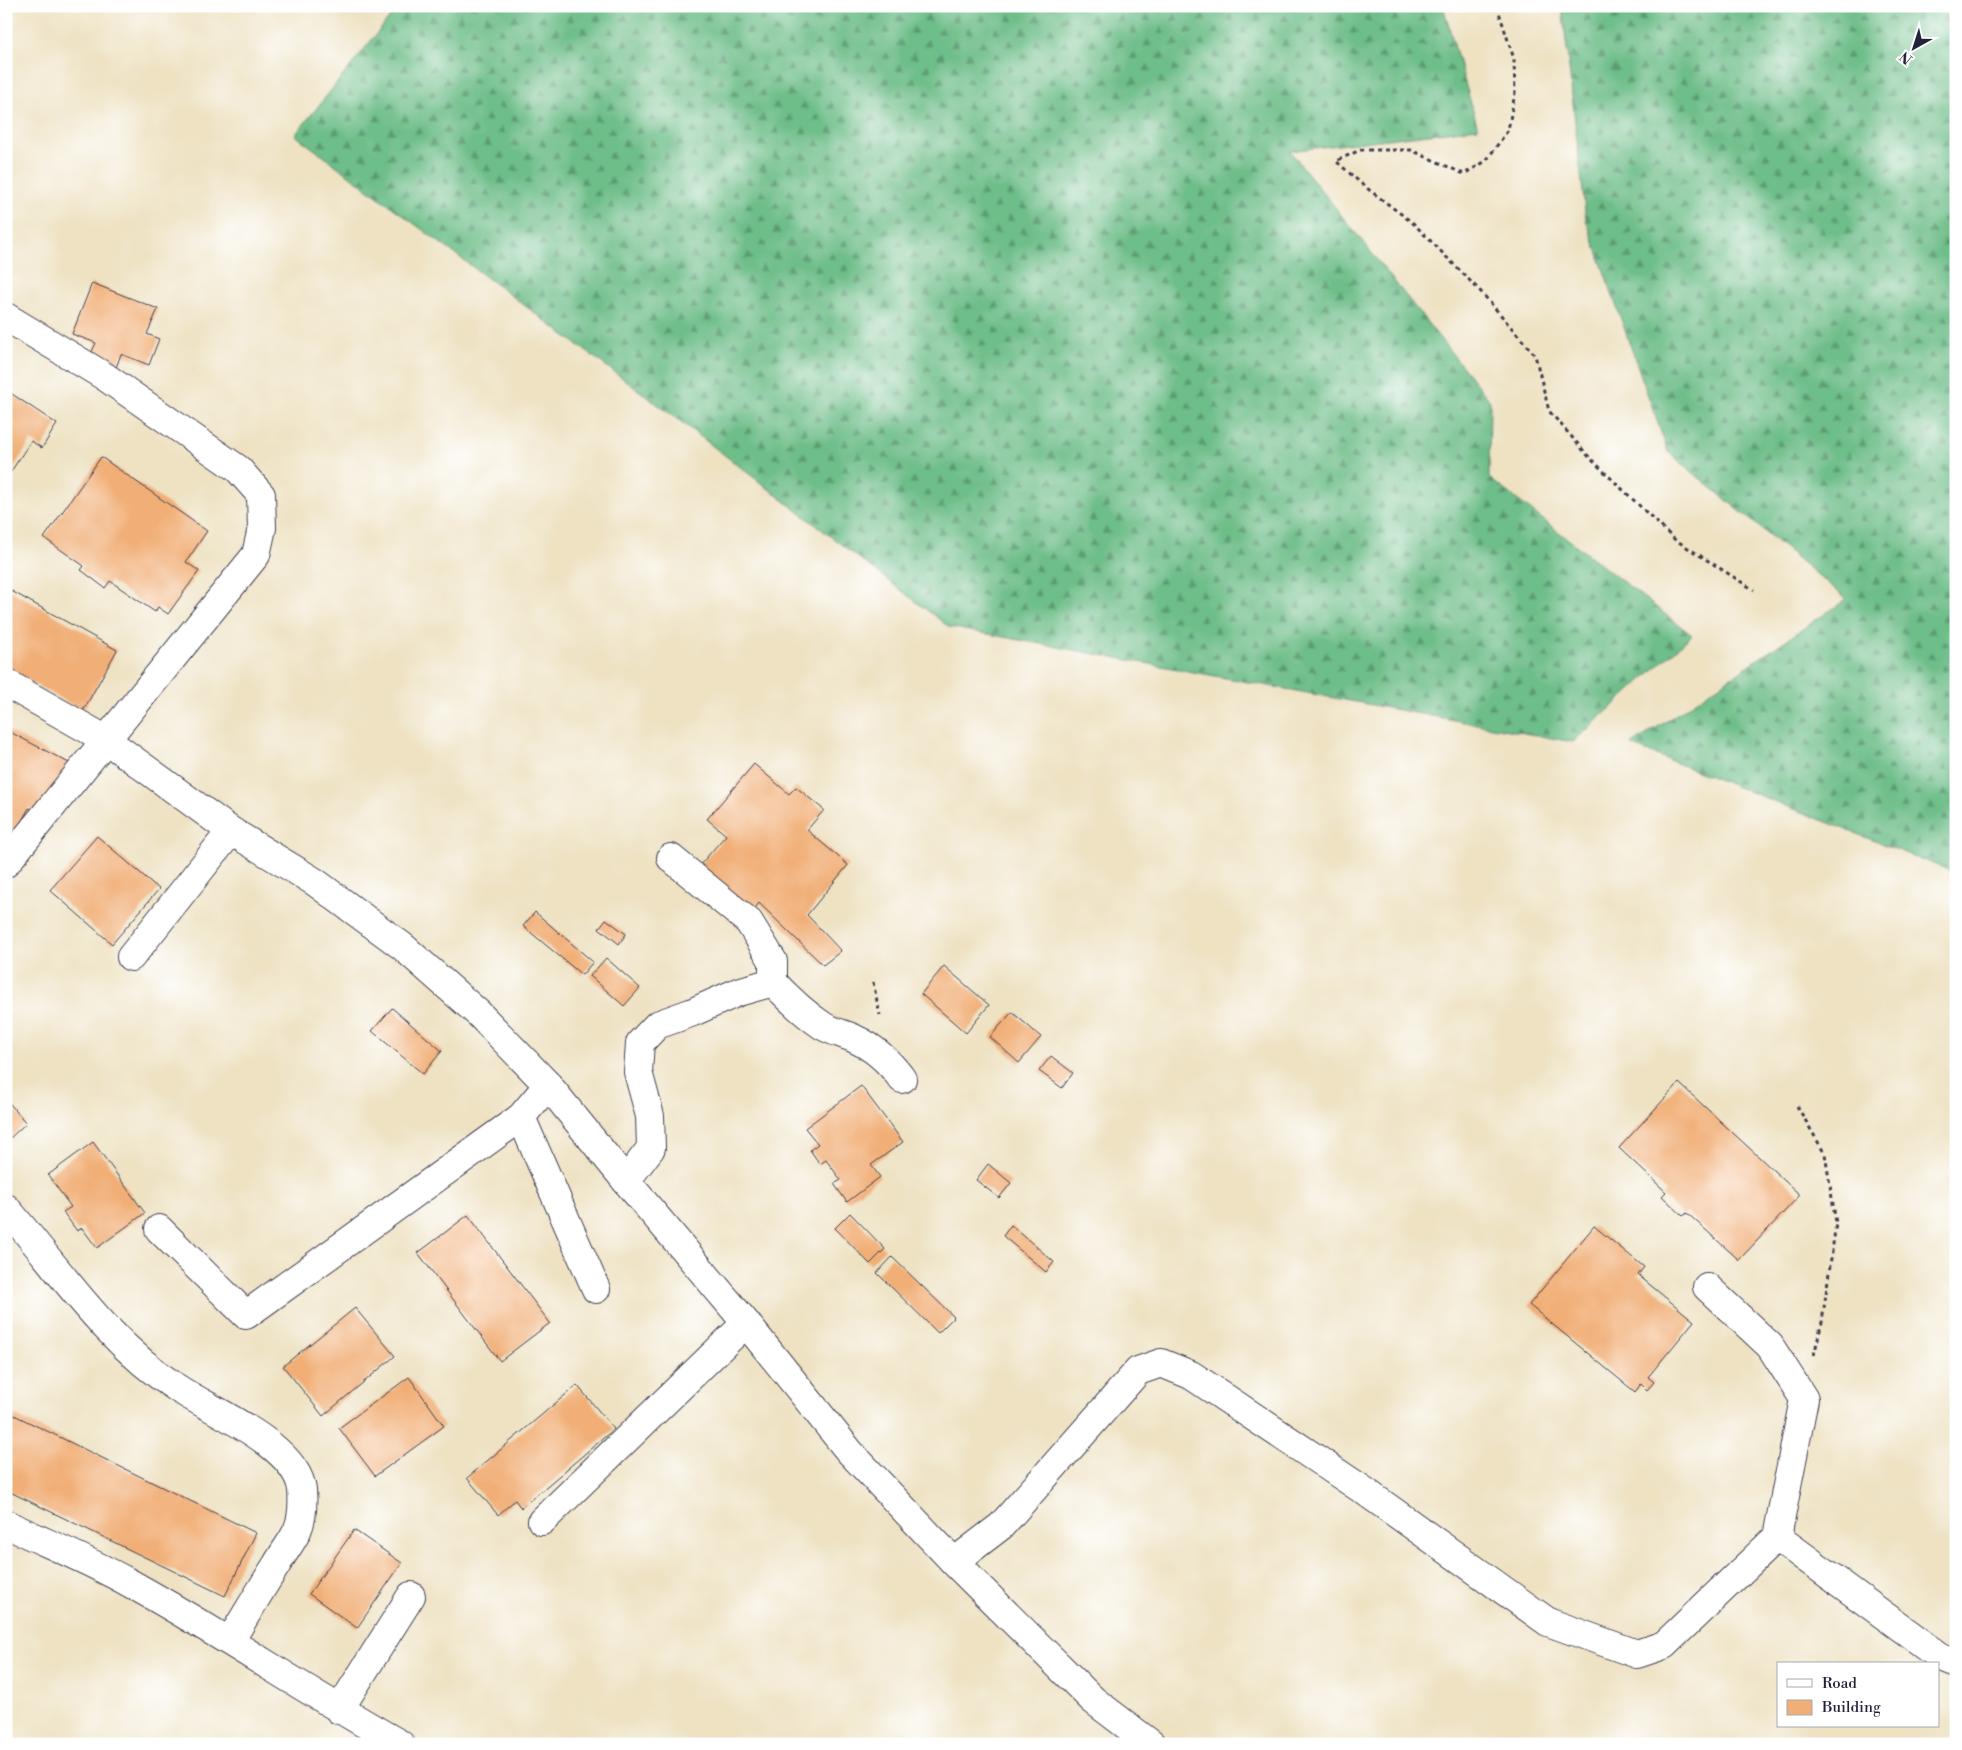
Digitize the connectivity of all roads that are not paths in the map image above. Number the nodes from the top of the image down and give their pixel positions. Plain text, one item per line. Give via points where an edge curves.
1 (6, 317) edge
2 (6, 683) edge
3 (105, 739) junction
4 (231, 831) junction
5 (671, 858) dead end
6 (6, 863) edge
7 (131, 957) dead end
8 (773, 982) junction
9 (902, 1079) dead end
10 (548, 1085) junction
11 (521, 1117) junction
12 (626, 1182) junction
13 (6, 1208) edge
14 (159, 1229) dead end
15 (1707, 1287) dead end
16 (596, 1289) dead end
17 (746, 1323) junction
18 (542, 1521) dead end
19 (6, 1524) edge
20 (1777, 1537) junction
21 (954, 1562) junction
22 (412, 1596) dead end
23 (230, 1641) junction
24 (1956, 1663) edge
25 (339, 1710) junction
26 (400, 1744) edge
27 (1151, 1744) edge

1 - 3 street via 104,376 238,469 261,495 262,528 256,555
2 - 3 street
3 - 4 street
3 - 6 street
4 - 7 street
4 - 10 street via 315,882 402,946 478,1014
5 - 8 street via 748,922 773,961
8 - 9 street via 824,1026 876,1050
8 - 12 street via 738,992 657,1025 640,1043 638,1072 650,1116 651,1148
10 - 11 street
10 - 12 street
11 - 14 street via 246,1315
11 - 16 street
12 - 17 street
13 - 23 street via 99,1320 144,1365 264,1440 294,1469 302,1489 297,1531
15 - 20 street via 1770,1346 1804,1399
17 - 18 street
17 - 21 street via 849,1451
19 - 23 street via 125,1580
20 - 21 street via 1664,1645 1637,1654 1548,1622 1366,1492 1191,1375 1161,1363 1138,1371 1001,1526
20 - 24 street via 1941,1657
21 - 27 street via 1093,1700
22 - 25 street
23 - 25 street
25 - 26 street

